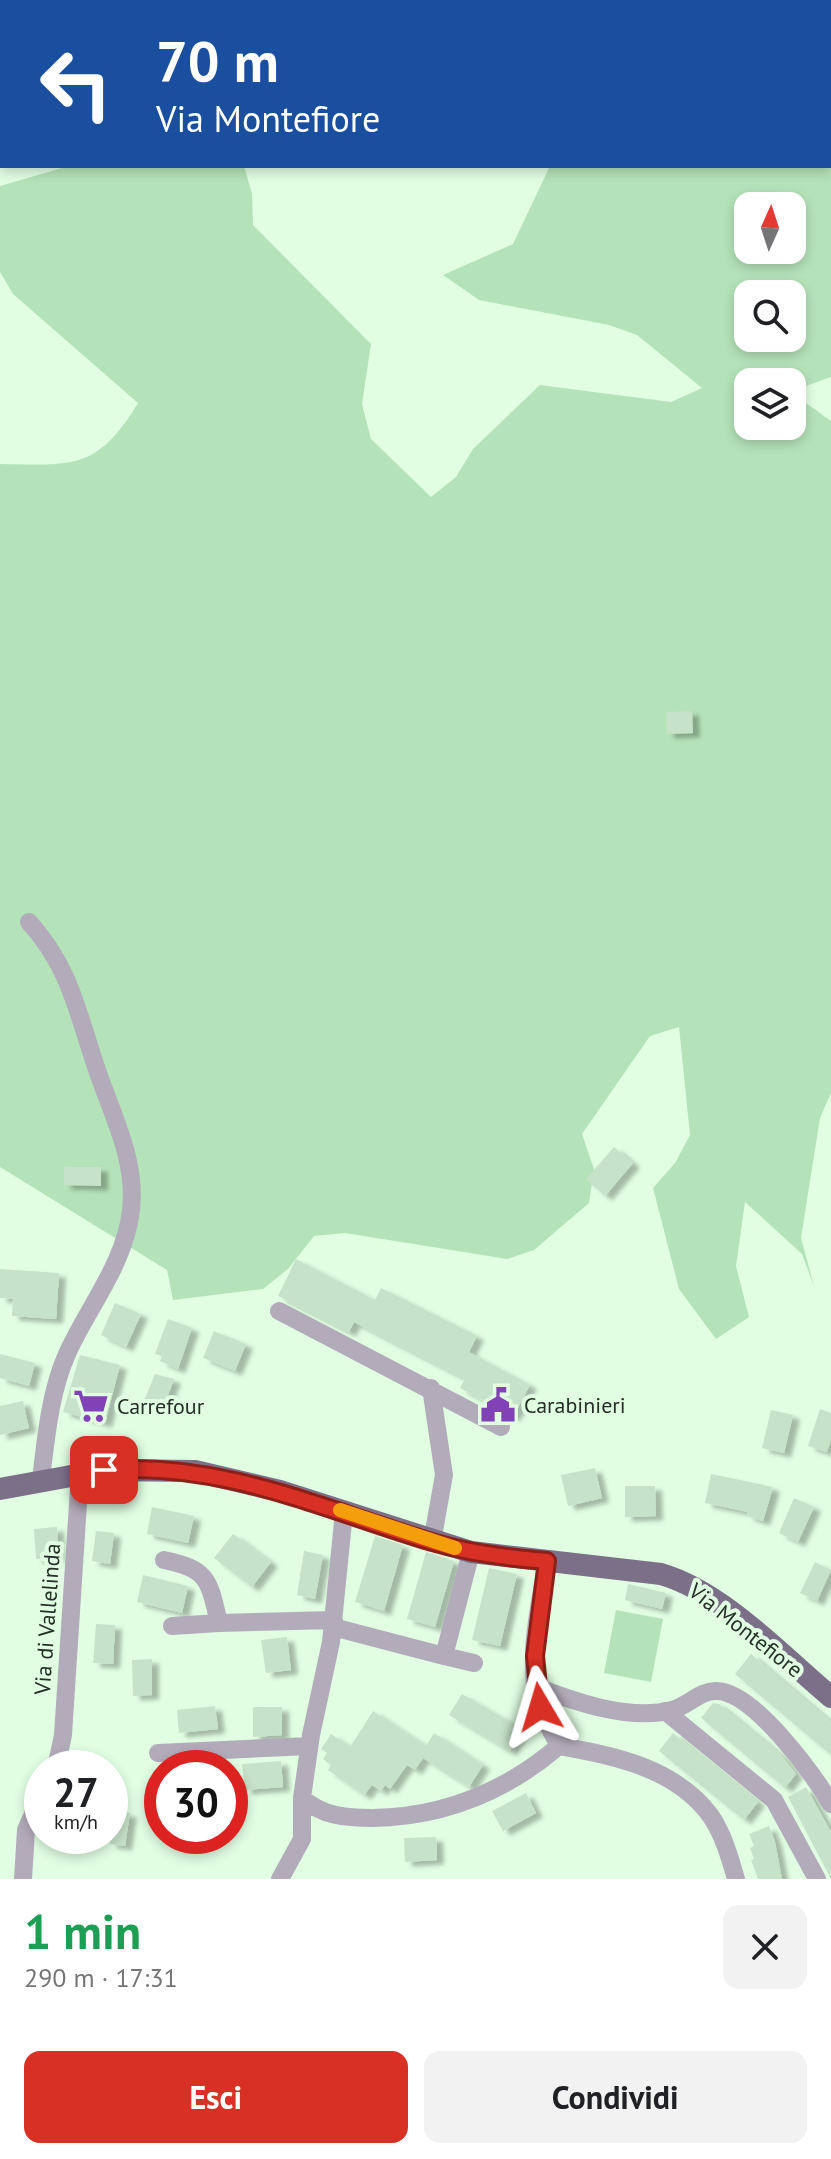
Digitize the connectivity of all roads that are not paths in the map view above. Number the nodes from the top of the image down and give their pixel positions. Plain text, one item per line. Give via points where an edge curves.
1 (29, 922) dead end
2 (279, 1311) dead end
3 (431, 1388) junction
4 (501, 1427) dead end
5 (80, 1473) junction
6 (41, 1479) junction
7 (0, 1489) edge
8 (344, 1512) junction
9 (432, 1542) junction
10 (471, 1552) junction
11 (164, 1560) dead end
12 (547, 1561) junction
13 (219, 1623) junction
14 (334, 1624) junction
15 (172, 1626) dead end
16 (444, 1656) junction
17 (474, 1663) dead end
18 (536, 1687) junction
19 (831, 1697) edge
20 (665, 1711) junction
21 (309, 1746) junction
22 (559, 1746) junction
23 (60, 1750) edge
24 (223, 1750) edge
25 (302, 1798) junction
26 (831, 1804) edge
27 (25, 1854) edge
28 (23, 1879) edge
29 (280, 1879) edge
30 (736, 1879) edge
31 (817, 1879) edge

1 - 6 street via 68,976 131,1180 126,1233 102,1293 60,1372
2 - 3 street
3 - 4 street
3 - 9 street via 444,1475
5 - 6 main road, Via Montefiore
5 - 8 main road, Via Montefiore via 195,1471
5 - 23 street, Via di Vallelinda
6 - 7 main road, Via Montefiore
8 - 9 main road, Via Montefiore
8 - 14 street
9 - 10 main road, Via Montefiore
10 - 12 main road, Via Montefiore
10 - 16 street
11 - 13 street via 202,1573
12 - 18 street
12 - 19 main road, Via Montefiore via 646,1571 690,1585
13 - 14 street
13 - 15 street
14 - 16 street
14 - 21 street
16 - 17 street
18 - 20 street via 613,1709
18 - 22 street
20 - 26 street via 709,1691 729,1694 793,1748
20 - 31 street via 774,1800
21 - 24 street
21 - 25 street
22 - 25 street via 501,1787 427,1814 343,1816 322,1812
22 - 30 street via 641,1766 690,1795 715,1822
25 - 29 street via 302,1839
27 - 28 street

